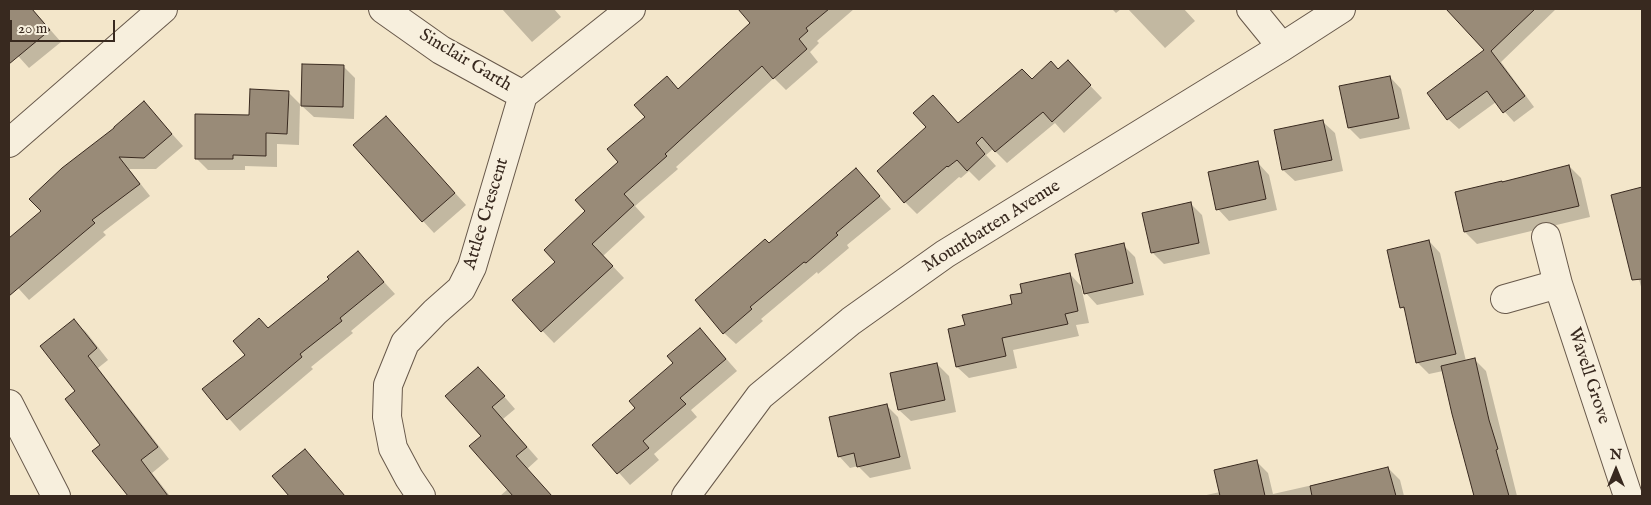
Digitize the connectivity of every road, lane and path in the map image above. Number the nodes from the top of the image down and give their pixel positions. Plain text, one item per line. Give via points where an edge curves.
1 (163, 9) edge
2 (383, 9) edge
3 (631, 9) edge
4 (1251, 9) edge
5 (1341, 9) edge
6 (1282, 47) junction
7 (523, 95) junction
8 (9, 144) edge
9 (1546, 237) dead end
10 (1558, 284) junction
11 (1506, 299) dead end
12 (9, 404) edge
13 (56, 496) edge
14 (421, 496) edge
15 (686, 496) edge
16 (1628, 496) edge

1 - 8 street
2 - 7 street, Sinclair Garth via 441,50
3 - 7 street
4 - 6 street
5 - 6 street, Mountbatten Avenue
6 - 15 street, Mountbatten Avenue via 944,254 851,321 760,396
7 - 14 street, Attlee Crescent via 472,267 461,289 405,343 388,385 387,417 393,448
9 - 10 street, Wavell Grove
10 - 11 street
10 - 16 street, Wavell Grove
12 - 13 street

